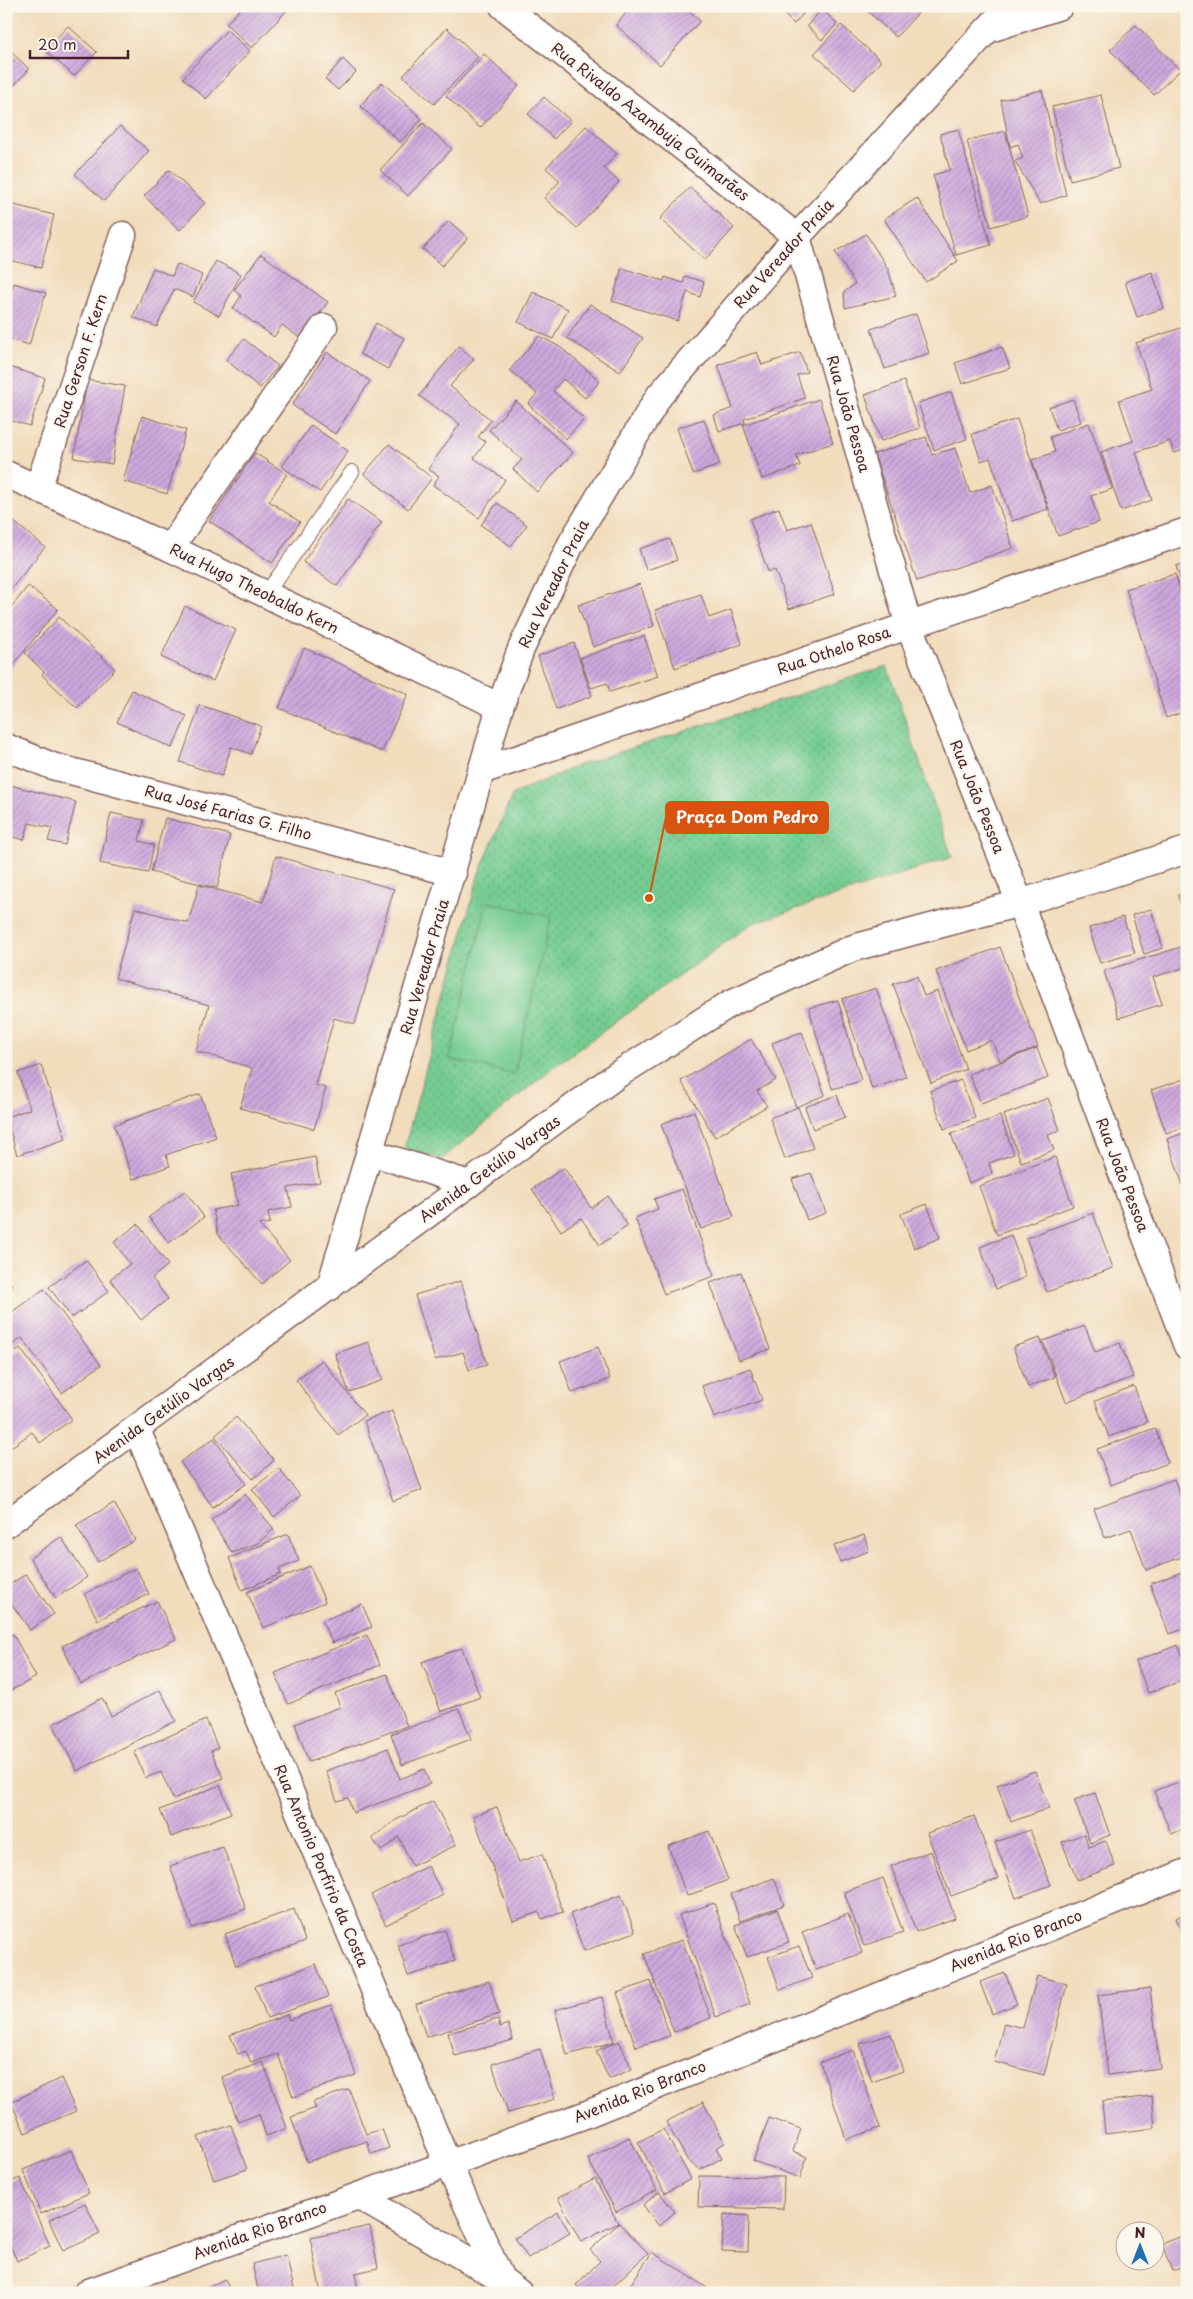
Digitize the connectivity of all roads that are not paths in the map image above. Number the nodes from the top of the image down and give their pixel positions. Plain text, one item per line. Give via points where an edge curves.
1 (503, 6) edge
2 (1009, 6) edge
3 (1060, 6) edge
4 (989, 29) junction
5 (123, 235) dead end
6 (797, 237) junction
7 (324, 327) dead end
8 (352, 472) dead end
9 (6, 474) edge
10 (38, 488) junction
11 (1187, 531) edge
12 (170, 548) junction
13 (266, 594) junction
14 (908, 626) junction
15 (500, 707) junction
16 (6, 747) edge
17 (480, 771) junction
18 (1187, 850) edge
19 (453, 873) junction
20 (1020, 903) junction
21 (370, 1152) junction
22 (469, 1184) junction
23 (330, 1287) junction
24 (1187, 1346) edge
25 (137, 1430) junction
26 (6, 1524) edge
27 (1187, 1872) edge
28 (448, 2164) junction
29 (358, 2196) junction
30 (510, 2286) edge
31 (86, 2293) edge

1 - 6 street, Rua Rivaldo Azambuja Guimarães
2 - 4 street, Rua Vereador Praia
3 - 4 street
4 - 6 street, Rua Vereador Praia
5 - 10 street, Rua Gerson F. Kern
6 - 14 street, Rua João Pessoa
6 - 15 street, Rua Vereador Praia via 658,396 571,544 522,649
7 - 12 street
8 - 13 lane
9 - 10 street, Rua Hugo Theobaldo Kern
10 - 12 street, Rua Hugo Theobaldo Kern
11 - 14 street, Rua Othelo Rosa
12 - 13 street, Rua Hugo Theobaldo Kern
13 - 15 street, Rua Hugo Theobaldo Kern
14 - 17 street, Rua Othelo Rosa
14 - 20 street, Rua João Pessoa
15 - 17 street, Rua Vereador Praia
16 - 19 street, Rua José Farias G. Filho via 52,766
17 - 19 street, Rua Vereador Praia
18 - 20 street, Avenida Getúlio Vargas
19 - 21 street, Rua Vereador Praia
20 - 22 street, Avenida Getúlio Vargas via 854,948 731,1004 617,1075
20 - 24 street, Rua João Pessoa
21 - 22 street
21 - 23 street, Rua Vereador Praia
22 - 23 street, Avenida Getúlio Vargas
23 - 25 street, Avenida Getúlio Vargas
25 - 26 street, Avenida Getúlio Vargas
25 - 28 street, Rua Antonio Porfírio da Costa
27 - 28 street, Avenida Rio Branco via 582,2116
28 - 29 street, Avenida Rio Branco
28 - 30 street, Rua Antonio Porfírio da Costa
29 - 30 street
29 - 31 street, Avenida Rio Branco

